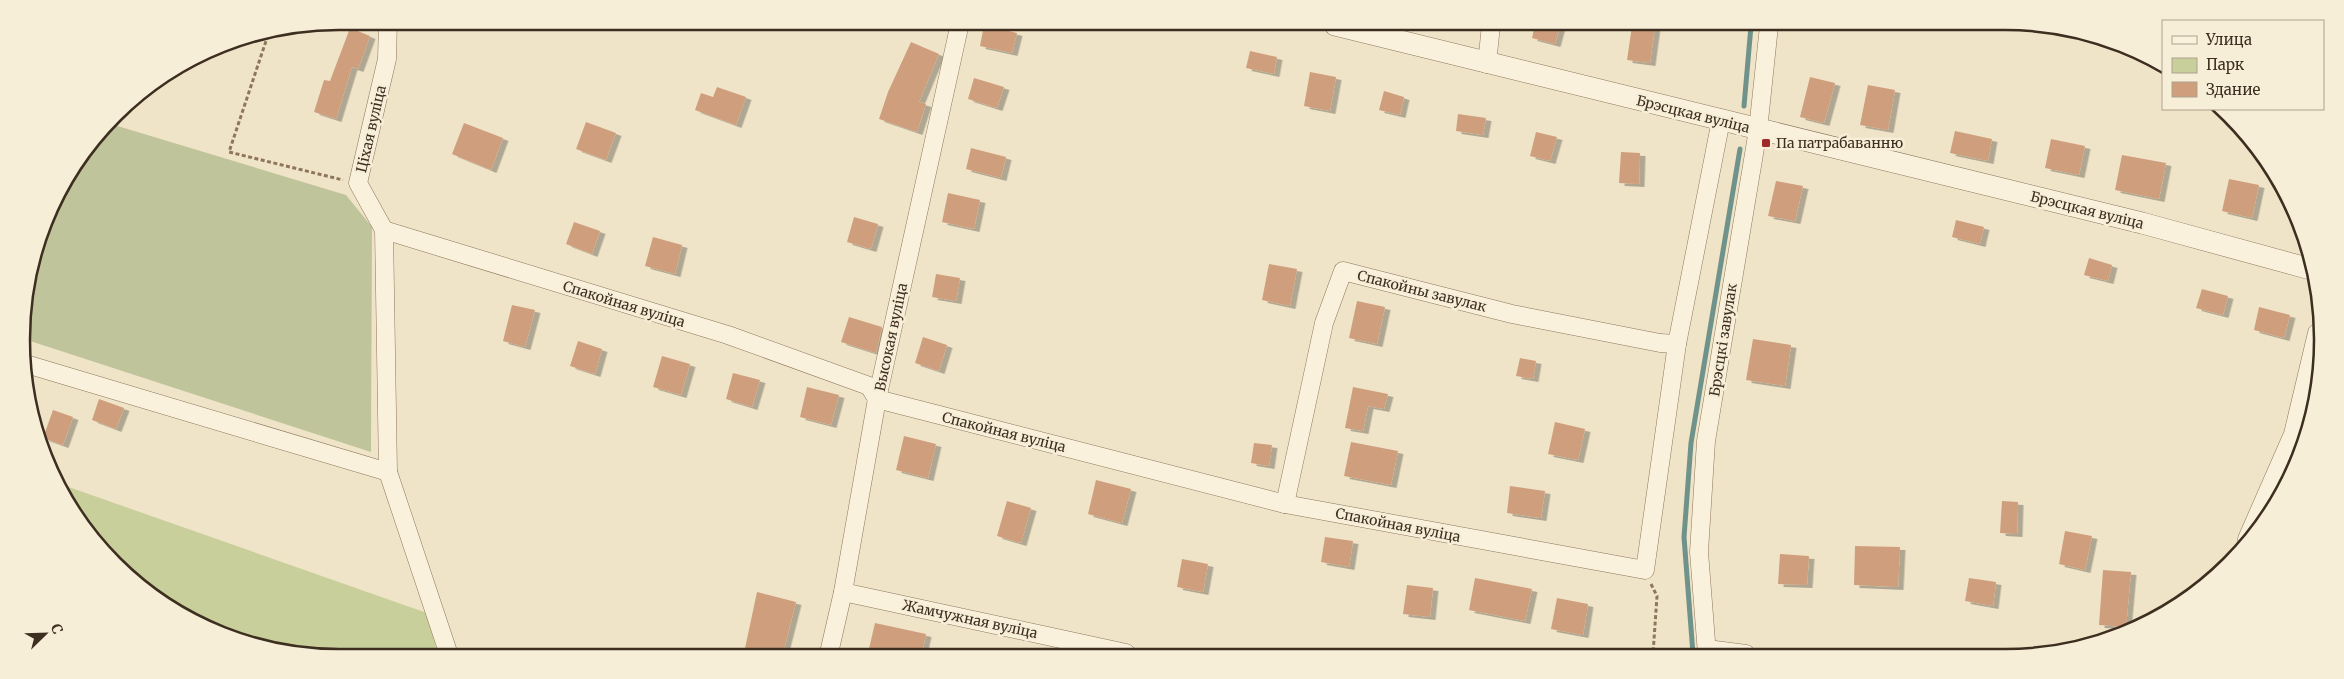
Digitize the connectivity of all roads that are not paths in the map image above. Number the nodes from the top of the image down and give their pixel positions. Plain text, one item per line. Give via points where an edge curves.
1 (388, 30) edge
2 (958, 30) edge
3 (1354, 30) edge
4 (1490, 30) edge
5 (1769, 30) edge
6 (1487, 64) junction
7 (1721, 120) junction
8 (1758, 130) junction
9 (384, 230) junction
10 (2305, 268) edge
11 (1677, 344) junction
12 (2314, 347) edge
13 (32, 366) edge
14 (877, 399) junction
15 (388, 472) junction
16 (1285, 504) junction
17 (2258, 517) edge
18 (843, 592) junction
19 (447, 649) edge
20 (830, 649) edge
21 (1107, 649) edge
22 (1707, 649) edge

1 - 9 street, Ціхая вуліца via 386,59 358,183
2 - 14 street, Высокая вуліца
3 - 6 street, Брэсцкая вуліца
4 - 6 street
5 - 8 street, Брэсцкі завулак
6 - 7 street, Брэсцкая вуліца
7 - 8 street, Брэсцкая вуліца
7 - 11 street
8 - 10 street, Брэсцкая вуліца via 2142,223
8 - 22 street, Брэсцкі завулак via 1706,441 1700,552
9 - 14 street, Спакойная вуліца via 728,335 870,386
9 - 15 street
11 - 16 street, Спакойны завулак via 1512,314 1343,271 1324,323
11 - 16 street, Спакойная вуліца via 1645,570
12 - 17 street via 2293,434
13 - 15 street
14 - 16 street, Спакойная вуліца
14 - 18 street, Высокая вуліца
15 - 19 street
18 - 20 street, Высокая вуліца
18 - 21 street, Жамчужная вуліца

